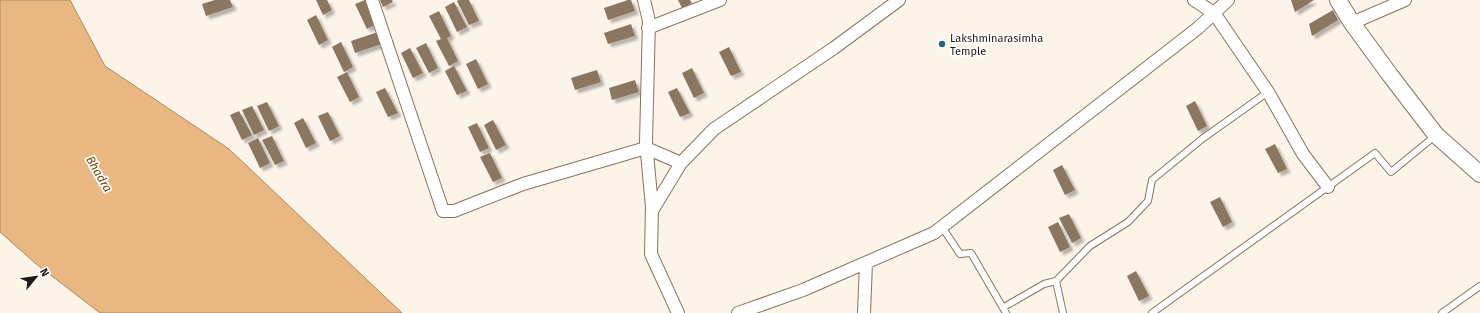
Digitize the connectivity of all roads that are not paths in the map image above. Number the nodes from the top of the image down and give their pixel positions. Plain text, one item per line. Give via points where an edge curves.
1 (372, 0) edge
2 (644, 0) edge
3 (720, 0) edge
4 (899, 0) edge
5 (1194, 0) edge
6 (1228, 0) edge
7 (1338, 0) edge
8 (1406, 0) edge
9 (1214, 13) junction
10 (1352, 23) junction
11 (648, 28) junction
12 (1268, 92) junction
13 (1436, 135) junction
14 (646, 148) junction
15 (681, 163) junction
16 (1480, 174) edge
17 (1328, 187) junction
18 (652, 211) junction
19 (942, 227) junction
20 (866, 263) junction
21 (1056, 281) junction
22 (1480, 286) edge
23 (1005, 310) edge
24 (678, 313) edge
25 (738, 313) edge
26 (864, 313) edge
27 (1063, 313) edge
28 (1152, 313) edge
29 (1442, 313) edge

1 - 14 street via 443,211 454,211 523,184
2 - 11 street
3 - 11 street
4 - 15 street via 834,48 714,129
5 - 9 street
6 - 9 street
7 - 10 main road
8 - 10 street
9 - 12 street
9 - 19 street
10 - 13 main road
11 - 14 street
12 - 17 street via 1304,154
12 - 21 lane via 1202,139 1152,180 1148,201 1128,222 1090,246
13 - 16 main road
13 - 17 lane via 1391,172 1375,153
14 - 15 street
14 - 18 street
15 - 18 street
17 - 28 lane
18 - 24 street via 651,254
19 - 20 street
19 - 23 lane via 960,254 971,253
20 - 25 street via 804,290
20 - 26 street
21 - 23 lane via 1044,284
21 - 27 lane
22 - 29 lane

